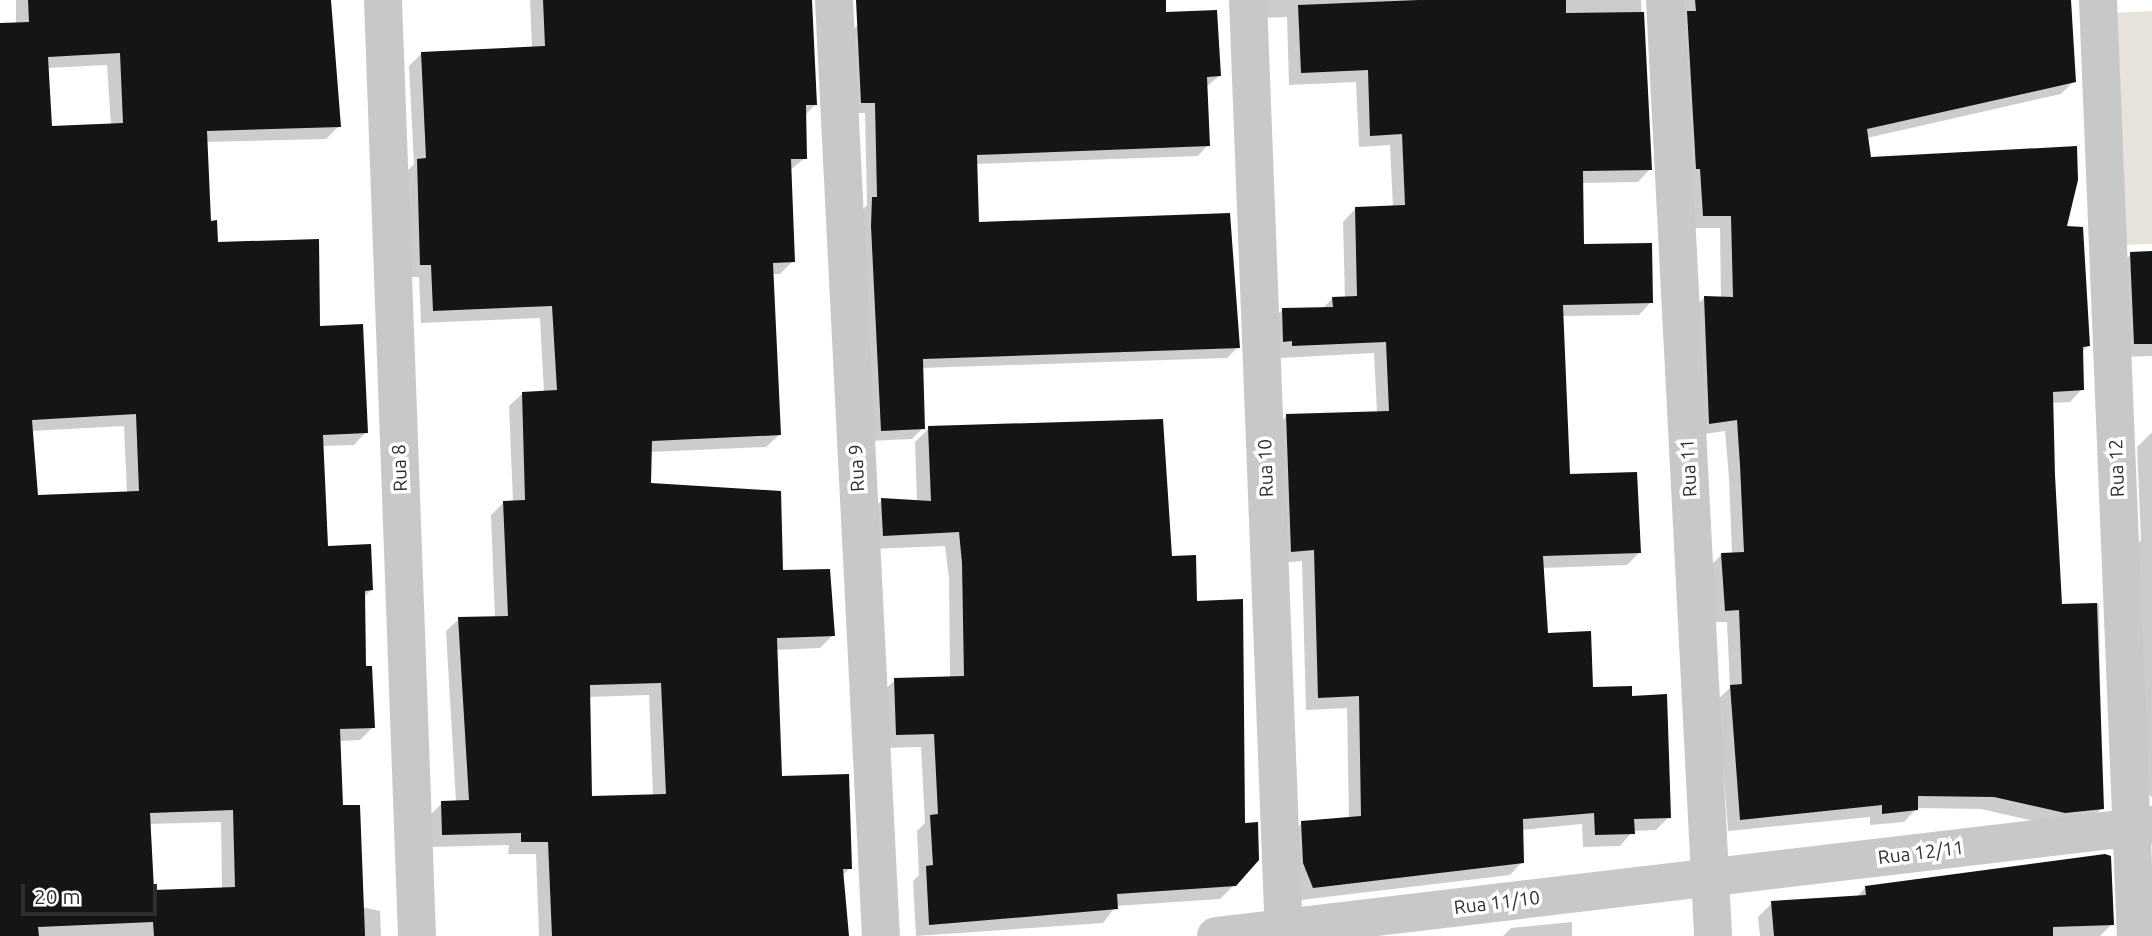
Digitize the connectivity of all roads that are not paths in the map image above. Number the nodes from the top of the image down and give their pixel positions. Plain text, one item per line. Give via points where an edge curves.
1 (383, 0) edge
2 (834, 0) edge
3 (1248, 0) edge
4 (1665, 0) edge
5 (2098, 0) edge
6 (2142, 826) edge
7 (1710, 878) junction
8 (1283, 932) edge
9 (417, 936) edge
10 (881, 936) edge
11 (1216, 936) edge
12 (1713, 936) edge
13 (2136, 936) edge

1 - 9 street, Rua 8
2 - 10 street, Rua 9
3 - 8 street, Rua 10
4 - 7 street, Rua 11
5 - 6 street, Rua 12
6 - 7 street, Rua 12/11
6 - 13 street, Rua 12
7 - 8 street, Rua 11/10
7 - 12 street, Rua 11
8 - 11 street, Rua 11/10

